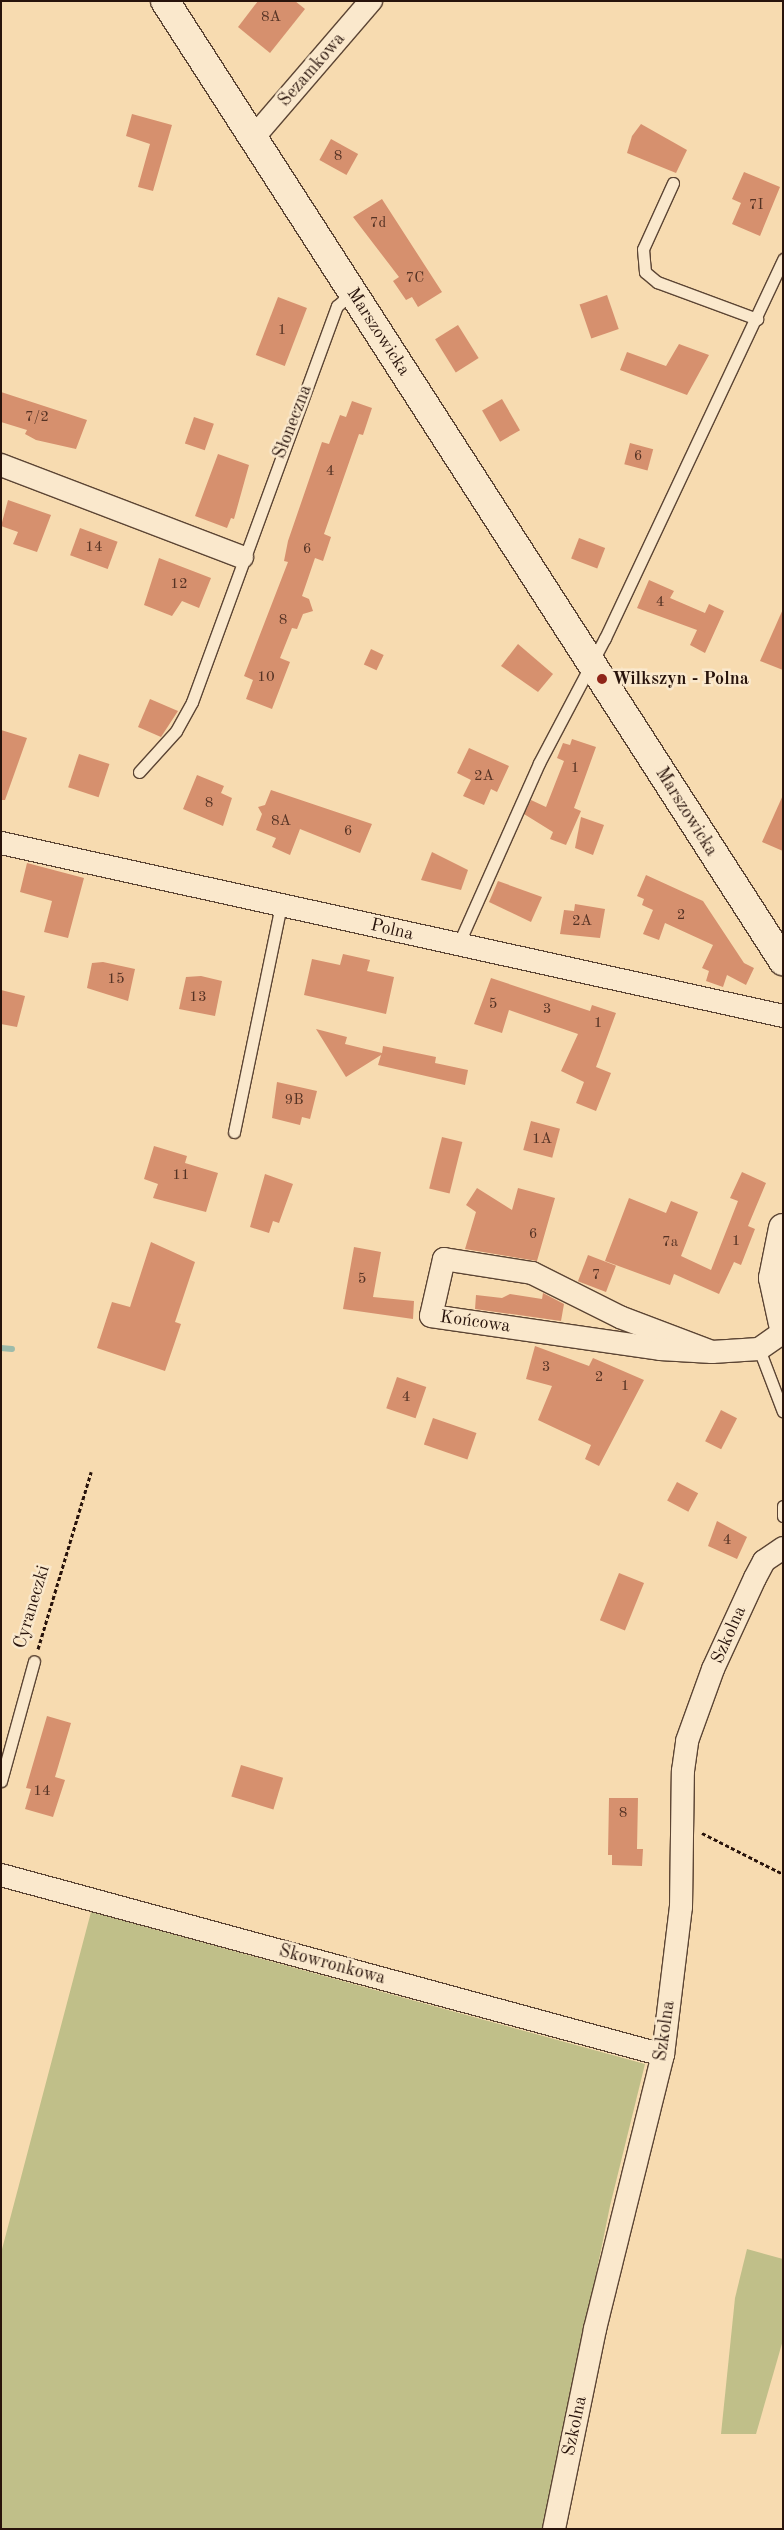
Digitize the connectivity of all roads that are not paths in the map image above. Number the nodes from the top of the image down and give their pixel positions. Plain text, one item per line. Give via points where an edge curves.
1 (165, 1) edge
2 (371, 1) edge
3 (252, 138) junction
4 (673, 183) dead end
5 (783, 259) edge
6 (352, 294) junction
7 (757, 319) junction
8 (1, 465) edge
9 (242, 558) junction
10 (590, 663) junction
11 (139, 772) dead end
12 (1, 843) edge
13 (281, 905) junction
14 (458, 944) junction
15 (783, 960) edge
16 (783, 1016) edge
17 (234, 1132) dead end
18 (783, 1228) edge
19 (783, 1324) edge
20 (783, 1332) edge
21 (759, 1350) junction
22 (712, 1352) junction
23 (783, 1412) edge
24 (783, 1506) edge
25 (783, 1516) edge
26 (783, 1548) edge
27 (34, 1661) road end
28 (1, 1781) edge
29 (1, 1875) edge
30 (663, 2055) junction
31 (554, 2529) edge

1 - 3 street, Marszowicka
2 - 3 street, Sezamkowa
3 - 6 street, Marszowicka
4 - 7 lane via 643,249 645,272 657,282
5 - 7 lane
6 - 9 lane, Słoneczna via 337,306
6 - 10 street, Marszowicka
7 - 10 lane
8 - 9 street
9 - 11 lane, Słoneczna via 192,702 176,731
10 - 14 lane via 539,763
10 - 15 street, Marszowicka
12 - 13 street, Polna
13 - 14 street, Polna
13 - 17 lane
14 - 16 street, Polna
18 - 19 street via 773,1278
20 - 21 street
21 - 22 street, Końcowa
21 - 23 lane
22 - 22 street, Końcowa via 620,1317 532,1272 444,1259 431,1316 660,1349
24 - 25 lane
26 - 30 street, Szkolna via 764,1561 755,1578 699,1704 682,1771 681,1907
27 - 28 lane, Cyraneczki
29 - 30 street, Skowronkowa
30 - 31 street, Szkolna via 595,2328

